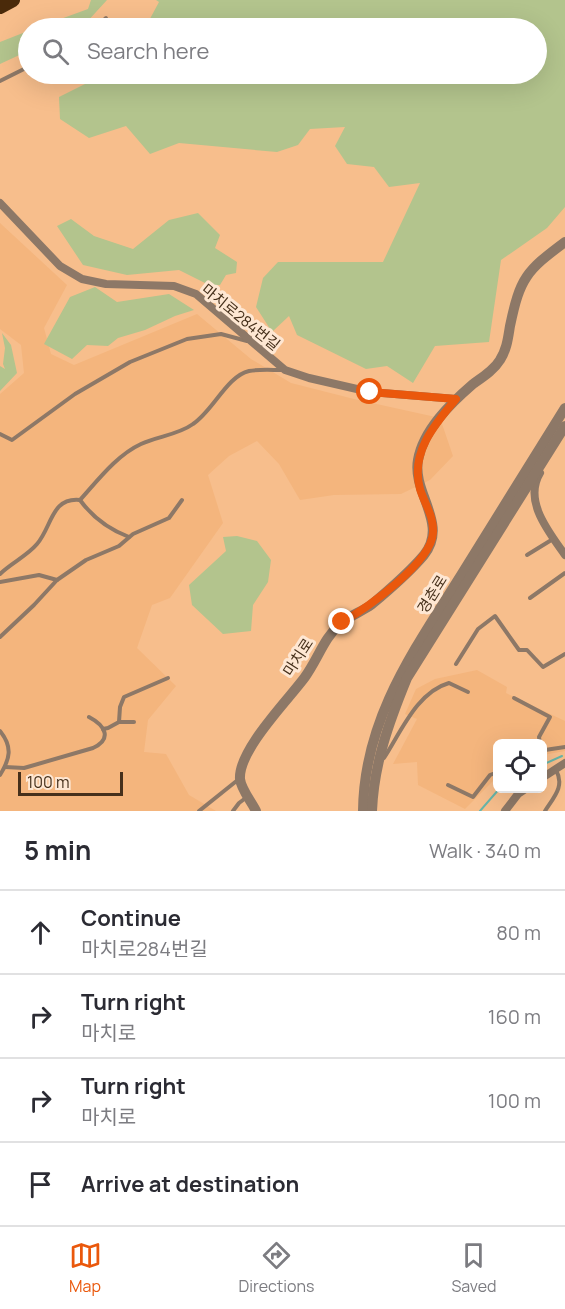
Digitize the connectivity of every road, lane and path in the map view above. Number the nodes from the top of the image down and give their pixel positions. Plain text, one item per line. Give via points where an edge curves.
1 (13, 0) edge
2 (0, 7) edge
3 (18, 72) edge
4 (0, 81) edge
5 (0, 202) edge
6 (565, 242) edge
7 (253, 342) junction
8 (285, 369) junction
9 (456, 399) junction
10 (565, 408) edge
11 (565, 427) edge
12 (0, 434) edge
13 (80, 500) junction
14 (182, 500) dead end
15 (129, 537) junction
16 (553, 538) junction
17 (527, 555) dead end
18 (565, 555) edge
19 (565, 573) edge
20 (0, 574) edge
21 (57, 580) junction
22 (0, 582) edge
23 (530, 598) dead end
24 (0, 637) edge
25 (565, 654) edge
26 (456, 664) dead end
27 (168, 678) dead end
28 (468, 692) dead end
29 (514, 698) dead end
30 (89, 717) dead end
31 (119, 722) junction
32 (134, 722) dead end
33 (104, 729) junction
34 (0, 731) edge
35 (539, 739) edge
36 (565, 747) edge
37 (547, 749) edge
38 (565, 763) edge
39 (5, 768) junction
40 (377, 769) junction
41 (555, 770) junction
42 (493, 774) edge
43 (0, 775) edge
44 (547, 775) edge
45 (240, 779) junction
46 (448, 785) dead end
47 (520, 793) edge
48 (248, 797) junction
49 (198, 811) edge
50 (233, 811) edge
51 (256, 811) edge
52 (363, 811) edge
53 (372, 811) edge
54 (505, 811) edge
55 (545, 811) edge

1 - 2 highway
3 - 4 lane
5 - 7 street, 마치로284번길 via 60,266 82,279 106,284 174,286 196,294
6 - 9 street, 마치로 via 528,272 519,288 500,362
7 - 8 street, 마치로284번길
7 - 12 lane via 221,334 187,339 130,362 75,394 12,440
8 - 9 street, 마치로284번길 via 370,392
8 - 13 lane via 242,374 191,426 125,453
9 - 45 street, 마치로 via 432,428 418,461 420,489 432,516 433,536 425,553 369,606 330,634 317,660 254,743
10 - 52 street, 경춘로 via 399,675 374,737
11 - 16 street via 537,478 535,490 540,516
11 - 40 street, 경춘로 via 407,678 389,721
13 - 15 lane via 97,520
13 - 20 lane via 63,503 37,544
14 - 15 lane via 169,518
15 - 21 lane
16 - 17 lane
16 - 18 street
19 - 23 lane
21 - 22 lane via 39,575
21 - 24 lane
25 - 26 lane via 543,667 527,650 519,650 495,616 478,629
27 - 31 lane via 124,697
28 - 40 lane via 449,683 421,700
29 - 35 lane via 550,717
30 - 33 lane
31 - 32 lane
31 - 33 lane
33 - 39 lane via 103,743 93,748 24,768
34 - 39 lane via 10,753
36 - 37 lane
38 - 41 street
39 - 43 lane
40 - 53 street, 경춘로
41 - 44 street
41 - 55 lane via 560,787
42 - 46 lane via 473,797
45 - 48 street
45 - 49 lane
47 - 54 street
48 - 50 lane
48 - 51 street

